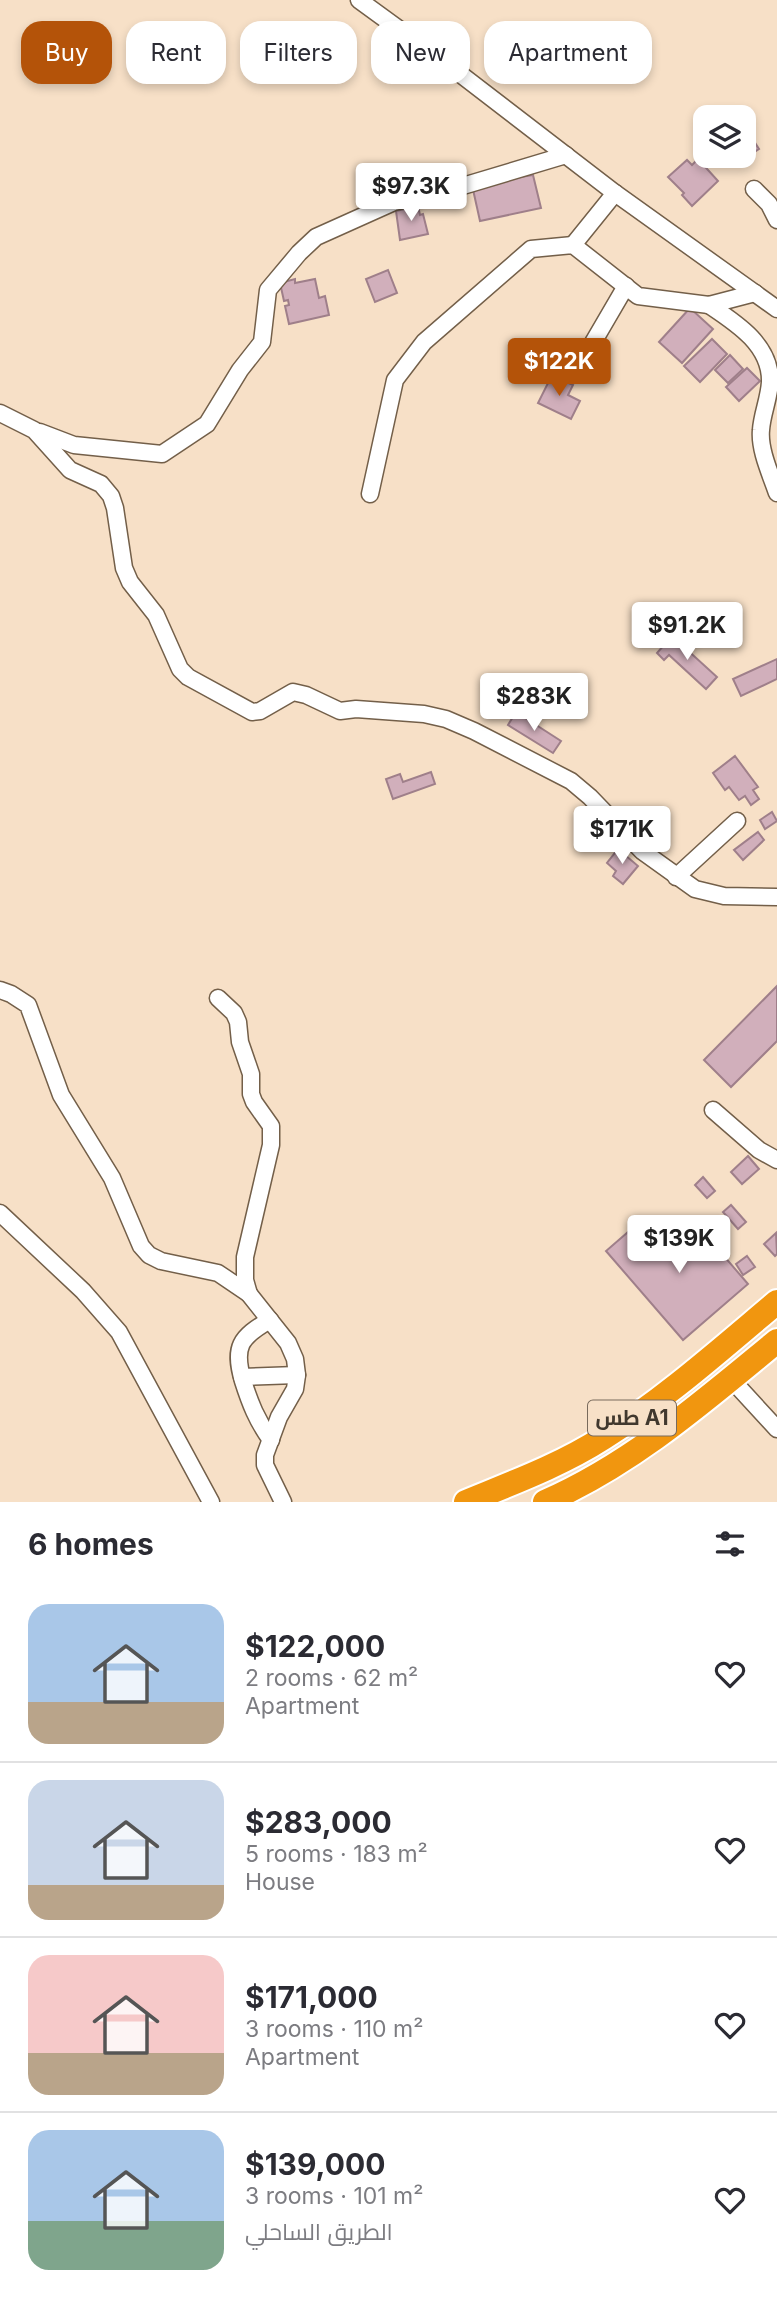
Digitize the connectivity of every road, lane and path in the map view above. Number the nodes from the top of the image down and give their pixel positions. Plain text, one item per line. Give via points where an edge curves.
1 (359, 0) edge
2 (566, 155) junction
3 (754, 189) dead end
4 (615, 193) junction
5 (777, 220) edge
6 (573, 245) junction
7 (626, 286) junction
8 (755, 293) junction
9 (709, 305) junction
10 (777, 309) edge
11 (578, 370) dead end
12 (0, 413) edge
13 (34, 430) junction
14 (777, 493) edge
15 (370, 494) dead end
16 (737, 821) dead end
17 (676, 877) junction
18 (777, 898) edge
19 (0, 990) edge
20 (218, 998) dead end
21 (713, 1110) dead end
22 (777, 1160) edge
23 (0, 1213) edge
24 (249, 1294) junction
25 (777, 1302) edge
26 (270, 1320) junction
27 (777, 1341) edge
28 (297, 1374) junction
29 (242, 1377) junction
30 (732, 1379) junction
31 (777, 1429) edge
32 (271, 1440) junction
33 (211, 1502) edge
34 (283, 1502) edge
35 (466, 1502) edge
36 (545, 1502) edge

1 - 2 street
2 - 4 street
2 - 13 street via 394,202 316,237 268,290 262,342 207,424 162,454 74,445
3 - 5 street
4 - 6 street
4 - 8 street
6 - 7 street
6 - 15 street via 531,249 424,342 395,380
7 - 9 street via 638,296
7 - 11 street
8 - 9 street
8 - 10 street
9 - 14 street via 761,348 770,379 760,433
12 - 13 street
13 - 17 street via 70,470 100,484 111,496 124,568 156,615 188,677 252,712 293,692 340,711 446,719 571,781 642,851
16 - 17 street
17 - 18 street via 708,894
19 - 24 street via 31,1010 61,1095 112,1178 141,1246 161,1261 218,1273
20 - 24 street via 234,1013 248,1062 251,1094 272,1131 245,1257
21 - 22 street
23 - 33 street via 83,1291 119,1332
24 - 26 street
25 - 35 highway, طس A1 via 698,1368 601,1439 544,1470
26 - 28 street via 288,1343
26 - 29 street via 250,1331 242,1342 237,1355
27 - 30 highway, طس A1
28 - 29 street
28 - 32 street via 295,1389
29 - 32 street via 248,1402
30 - 31 street
30 - 36 highway, طس A1 via 628,1457
32 - 34 street via 265,1465

